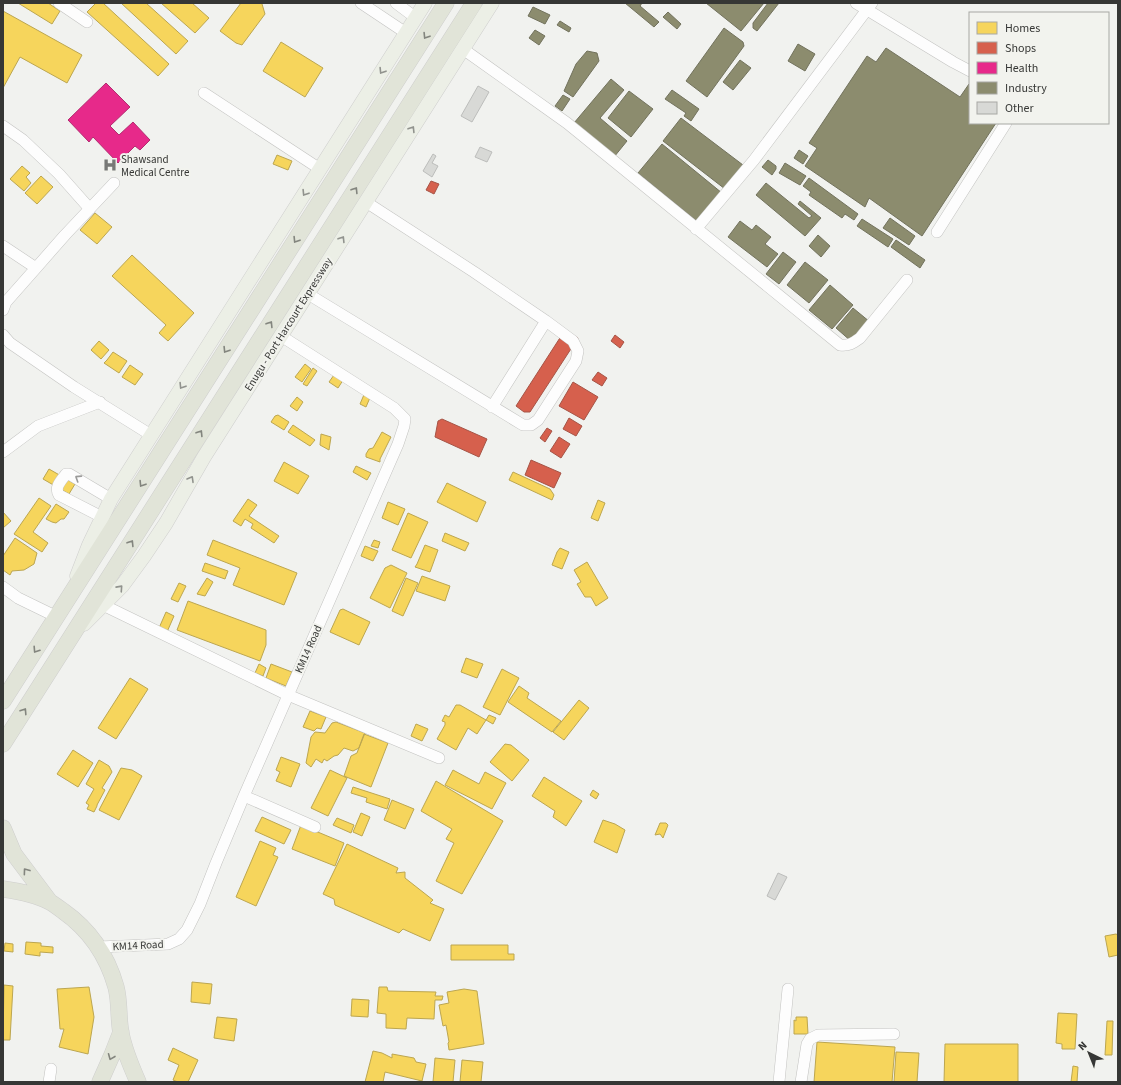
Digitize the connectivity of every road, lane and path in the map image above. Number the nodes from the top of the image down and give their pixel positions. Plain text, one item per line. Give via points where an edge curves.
1 (59, 3) edge
2 (361, 3) edge
3 (396, 3) edge
4 (425, 3) edge
5 (446, 3) edge
6 (474, 3) edge
7 (492, 3) edge
8 (856, 3) edge
9 (869, 6) edge
10 (416, 18) junction
11 (87, 22) dead end
12 (406, 33) junction
13 (463, 49) junction
14 (969, 70) edge
15 (204, 92) dead end
16 (1005, 124) edge
17 (3, 126) edge
18 (320, 169) junction
19 (114, 183) dead end
20 (366, 202) junction
21 (90, 209) junction
22 (696, 229) junction
23 (937, 232) dead end
24 (3, 246) edge
25 (36, 268) junction
26 (907, 280) dead end
27 (308, 294) junction
28 (3, 310) edge
29 (546, 321) junction
30 (3, 335) edge
31 (281, 336) junction
32 (100, 402) junction
33 (492, 407) junction
34 (151, 435) junction
35 (3, 452) edge
36 (111, 499) junction
37 (102, 517) junction
38 (3, 587) edge
39 (103, 605) junction
40 (57, 618) junction
41 (72, 635) junction
42 (288, 695) junction
43 (3, 701) edge
44 (14, 727) junction
45 (3, 744) edge
46 (3, 757) edge
47 (439, 758) dead end
48 (244, 796) junction
49 (315, 827) dead end
50 (3, 828) edge
51 (3, 889) edge
52 (50, 902) junction
53 (99, 947) junction
54 (788, 989) dead end
55 (121, 1032) junction
56 (894, 1034) dead end
57 (51, 1069) dead end
58 (49, 1082) edge
59 (100, 1082) edge
60 (138, 1082) edge
61 (780, 1082) edge
62 (801, 1082) edge

1 - 11 street
2 - 12 street
3 - 10 street
4 - 10 main road
5 -> 40 highway
41 -> 6 highway, Enugu - Port Harcourt Expressway
7 - 13 main road, Enugu - Port Harcourt Expressway
8 - 9 street
9 - 14 street
9 - 22 street via 754,160
10 - 12 main road
12 -> 18 main road
20 -> 13 main road, Enugu - Port Harcourt Expressway
13 - 22 street via 567,123
15 - 18 street
16 - 23 street
17 - 21 street via 59,174
18 -> 34 main road
19 - 21 street
27 -> 20 main road, Enugu - Port Harcourt Expressway
20 - 29 street
21 - 25 street
22 - 26 street via 845,346 860,338
24 - 25 street
25 - 28 street via 6,302
27 - 31 main road, Enugu - Port Harcourt Expressway
27 - 33 street
29 - 33 street
29 - 33 street via 573,341 578,351 576,361 538,420 531,425 523,425
30 - 32 street via 10,343
39 -> 31 main road, Enugu - Port Harcourt Expressway via 122,586 166,523 204,457
31 - 42 street, KM14 Road via 394,408 405,419 398,444
32 - 34 street
32 - 35 street via 38,426
34 - 36 main road
36 - 37 main road
36 -> 37 street via 69,474 66,474 57,488 59,495
37 - 40 main road
38 - 40 street via 18,598
39 - 41 main road, Enugu - Port Harcourt Expressway
39 - 42 street
40 -> 43 highway
44 -> 41 highway, Enugu - Port Harcourt Expressway
42 - 47 street
42 - 48 street, KM14 Road
44 - 45 highway, Enugu - Port Harcourt Expressway
44 - 46 highway
48 - 49 street
48 - 53 street, KM14 Road via 187,930 168,944
52 -> 50 highway via 14,854
51 - 52 highway
52 - 53 highway via 76,920
53 - 55 highway via 117,989
54 - 61 street
55 -> 59 highway
55 - 60 highway
56 - 62 street via 818,1035 810,1039
57 - 58 street

